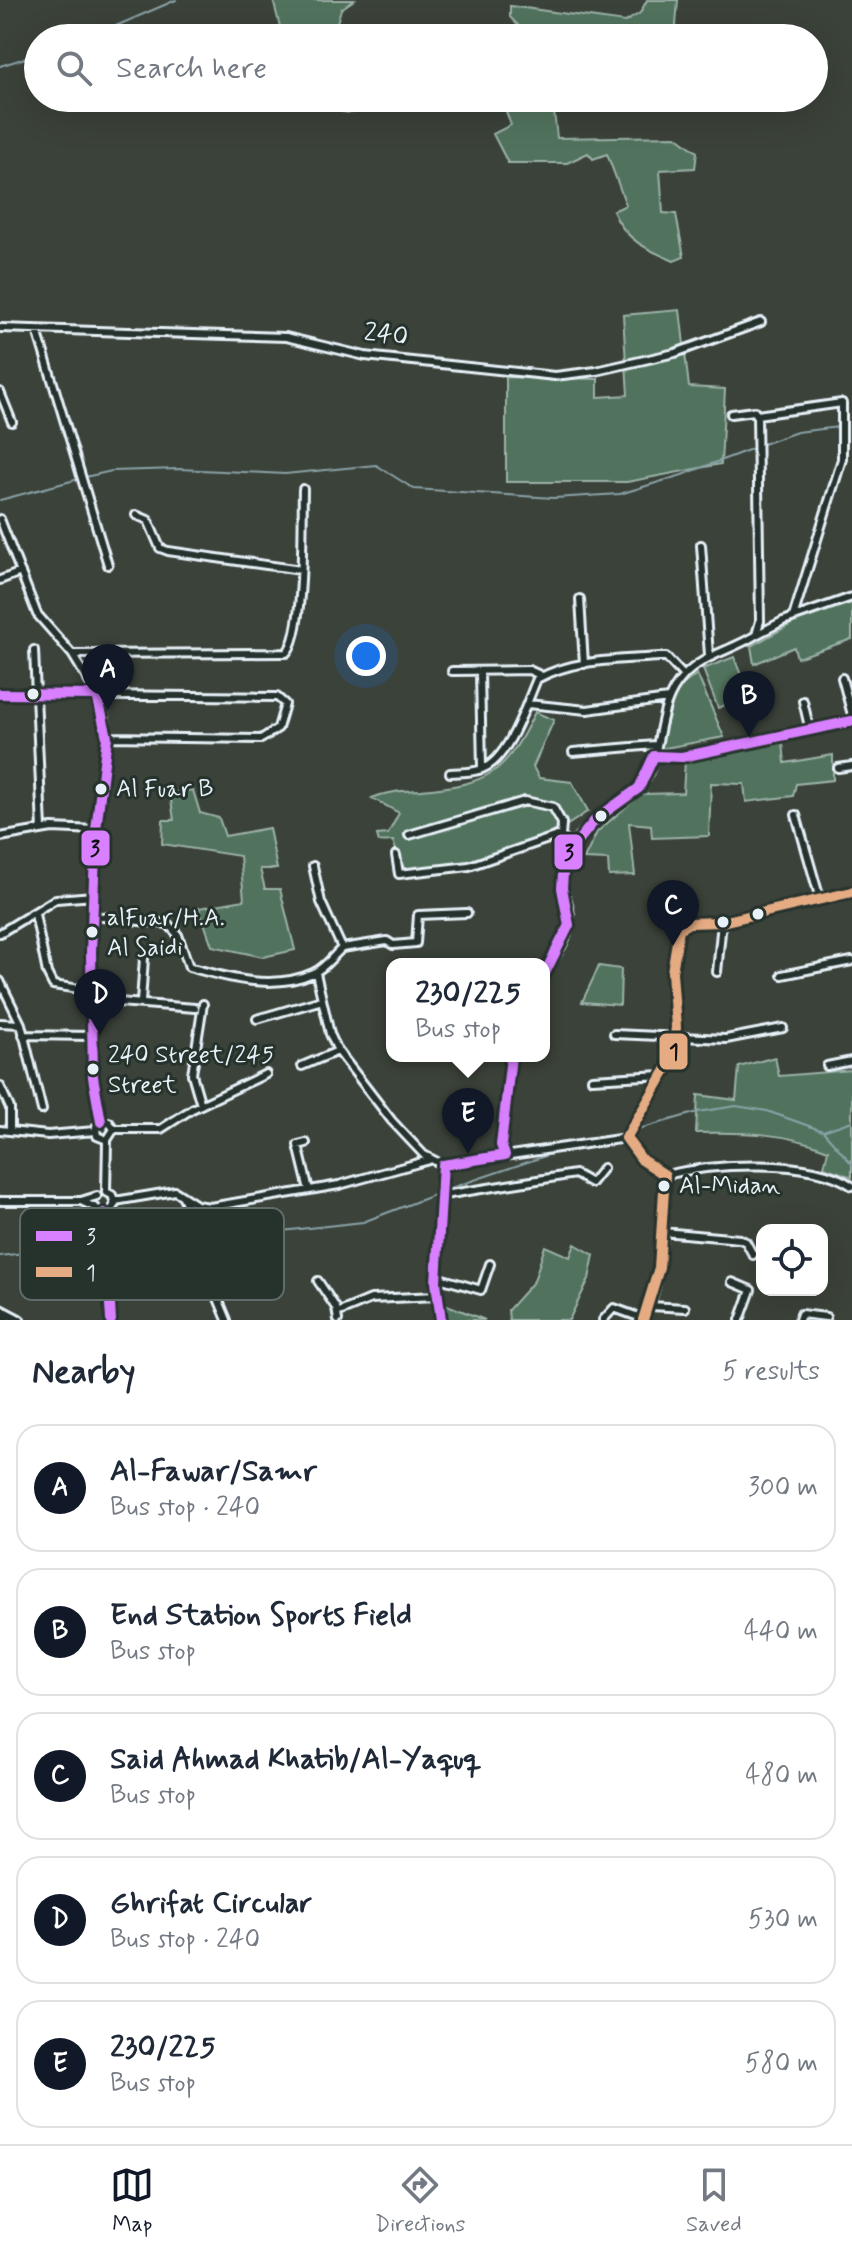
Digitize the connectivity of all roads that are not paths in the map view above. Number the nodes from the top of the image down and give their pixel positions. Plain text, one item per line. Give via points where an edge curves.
1 (761, 322) dead end
2 (0, 328) edge
3 (37, 330) junction
4 (0, 392) edge
5 (731, 414) dead end
6 (757, 415) junction
7 (12, 422) dead end
8 (303, 489) dead end
9 (136, 515) dead end
10 (0, 519) edge
11 (701, 545) dead end
12 (108, 565) dead end
13 (301, 570) junction
14 (21, 572) junction
15 (0, 580) edge
16 (852, 597) edge
17 (580, 599) dead end
18 (793, 617) junction
19 (756, 635) junction
20 (34, 650) dead end
21 (72, 654) junction
22 (709, 655) junction
23 (584, 664) junction
24 (452, 671) dead end
25 (480, 672) junction
26 (542, 676) junction
27 (684, 676) junction
28 (842, 678) dead end
29 (0, 694) edge
30 (36, 694) junction
31 (97, 695) junction
32 (668, 699) junction
33 (803, 701) dead end
34 (528, 704) junction
35 (852, 718) edge
36 (810, 731) junction
37 (107, 737) junction
38 (655, 745) junction
39 (573, 752) dead end
40 (654, 756) junction
41 (852, 766) edge
42 (838, 768) dead end
43 (482, 769) junction
44 (450, 773) dead end
45 (796, 815) dead end
46 (42, 829) junction
47 (96, 830) junction
48 (409, 835) dead end
49 (0, 837) edge
50 (561, 837) junction
51 (570, 850) junction
52 (396, 855) dead end
53 (313, 866) dead end
54 (852, 892) edge
55 (94, 896) junction
56 (820, 899) junction
57 (467, 913) dead end
58 (35, 914) junction
59 (93, 916) junction
60 (722, 922) junction
61 (0, 933) edge
62 (342, 948) junction
63 (144, 958) dead end
64 (852, 961) edge
65 (550, 963) edge
66 (717, 972) dead end
67 (316, 973) junction
68 (782, 975) dead end
69 (0, 981) edge
70 (93, 996) junction
71 (322, 1000) junction
72 (141, 1002) junction
73 (203, 1004) dead end
74 (195, 1008) dead end
75 (257, 1019) dead end
76 (0, 1023) edge
77 (21, 1024) junction
78 (783, 1028) dead end
79 (614, 1034) dead end
80 (23, 1035) junction
81 (93, 1036) junction
82 (675, 1038) junction
83 (338, 1051) junction
84 (852, 1061) edge
85 (510, 1062) edge
86 (302, 1066) dead end
87 (827, 1066) dead end
88 (266, 1074) dead end
89 (662, 1075) junction
90 (592, 1079) dead end
91 (0, 1086) edge
92 (201, 1105) junction
93 (42, 1110) dead end
94 (101, 1122) junction
95 (114, 1129) junction
96 (0, 1130) edge
97 (10, 1131) junction
98 (95, 1131) junction
99 (626, 1138) junction
100 (107, 1140) junction
101 (306, 1143) dead end
102 (500, 1152) junction
103 (430, 1160) junction
104 (443, 1165) junction
105 (603, 1168) dead end
106 (665, 1175) junction
107 (852, 1186) edge
108 (309, 1190) junction
109 (106, 1192) junction
110 (182, 1194) junction
111 (444, 1195) junction
112 (97, 1196) junction
113 (0, 1201) edge
114 (81, 1201) junction
115 (115, 1201) junction
116 (96, 1208) joint
117 (113, 1208) edge
118 (188, 1208) edge
119 (663, 1232) junction
120 (753, 1255) dead end
121 (490, 1264) dead end
122 (436, 1277) junction
123 (318, 1281) dead end
124 (732, 1282) dead end
125 (437, 1296) junction
126 (219, 1300) edge
127 (651, 1306) junction
128 (685, 1308) dead end
129 (0, 1310) edge
130 (338, 1317) edge
131 (826, 1317) dead end
132 (19, 1320) edge
133 (227, 1320) edge
134 (441, 1320) edge
135 (603, 1320) edge
136 (644, 1320) edge
137 (740, 1320) edge
138 (799, 1320) edge

1 - 3 street, 240 via 663,356 555,376 365,356 286,337
2 - 3 street, 240
3 - 12 street
4 - 7 street
5 - 6 street
6 - 18 street via 842,403 842,459
6 - 19 street
8 - 13 street
9 - 13 street via 148,520 157,543 168,551
10 - 14 street
11 - 22 street
13 - 21 street via 292,647 286,653
14 - 15 street
14 - 21 street via 37,614
16 - 18 street
17 - 23 street
18 - 19 street
19 - 22 street
20 - 30 street
21 - 31 street
22 - 27 street
23 - 26 street
23 - 27 street via 666,657
24 - 25 street
25 - 26 street via 529,670
25 - 43 street
26 - 34 street
27 - 32 street
28 - 35 street
29 - 30 street
30 - 31 street
30 - 46 street
31 - 37 street
31 - 37 street via 277,697 285,704 278,728 261,739
32 - 34 street via 587,710
32 - 38 street
33 - 36 street
34 - 43 street via 501,753
35 - 36 street
36 - 40 street via 682,757
37 - 47 street
38 - 39 street
38 - 40 street
40 - 51 street via 639,788 596,819
41 - 42 street
43 - 44 street
45 - 56 street
46 - 47 street
46 - 49 street
47 - 55 street
48 - 50 street via 525,801 553,807 562,823
50 - 51 street
50 - 52 street via 469,866 399,874
51 - 65 street via 561,872 569,925
53 - 62 street via 321,902
54 - 56 street
55 - 58 street via 56,899
55 - 59 street
56 - 60 street
57 - 62 street via 418,915 416,943
58 - 61 street
58 - 70 street via 53,985
59 - 67 street via 168,924 178,935 189,967 219,976 280,982
59 - 70 street
60 - 66 street
60 - 82 street via 689,923 679,929 672,972
62 - 67 street
63 - 72 street
64 - 68 street
67 - 71 street
69 - 77 street
70 - 72 street
70 - 81 street
71 - 75 street
71 - 83 street
72 - 74 street via 148,1007
73 - 92 street via 192,1074
76 - 77 street
77 - 80 street
78 - 82 street via 742,1038
79 - 82 street
80 - 81 street
80 - 93 street
81 - 94 street
82 - 89 street via 673,1058
83 - 86 street
83 - 103 street
84 - 87 street
85 - 102 street
88 - 92 street
89 - 90 street
89 - 99 street
91 - 97 street via 9,1102
92 - 95 street via 161,1129
94 - 95 street
94 - 98 street
95 - 100 street
96 - 97 street
97 - 98 street
98 - 100 street
99 - 102 street
99 - 106 street via 640,1160
100 - 109 street
101 - 108 street via 298,1145
102 - 104 street
103 - 104 street
103 - 108 street
104 - 111 street
105 - 111 street via 591,1183 575,1174
106 - 107 street via 699,1167 799,1169
106 - 119 street
108 - 110 street via 210,1207
109 - 112 street
109 - 115 street
110 - 115 street via 159,1191
110 - 118 street
111 - 122 street
112 - 114 street
112 - 116 street
113 - 114 street
114 - 116 street
115 - 117 street
119 - 120 street via 740,1239
119 - 127 street
121 - 122 street via 481,1290
122 - 125 street
123 - 130 street
124 - 137 street via 751,1290
125 - 130 street via 371,1299
125 - 134 street
126 - 133 street
127 - 128 street
127 - 136 street
129 - 132 main road
131 - 138 street via 801,1314
135 - 136 street via 614,1308

